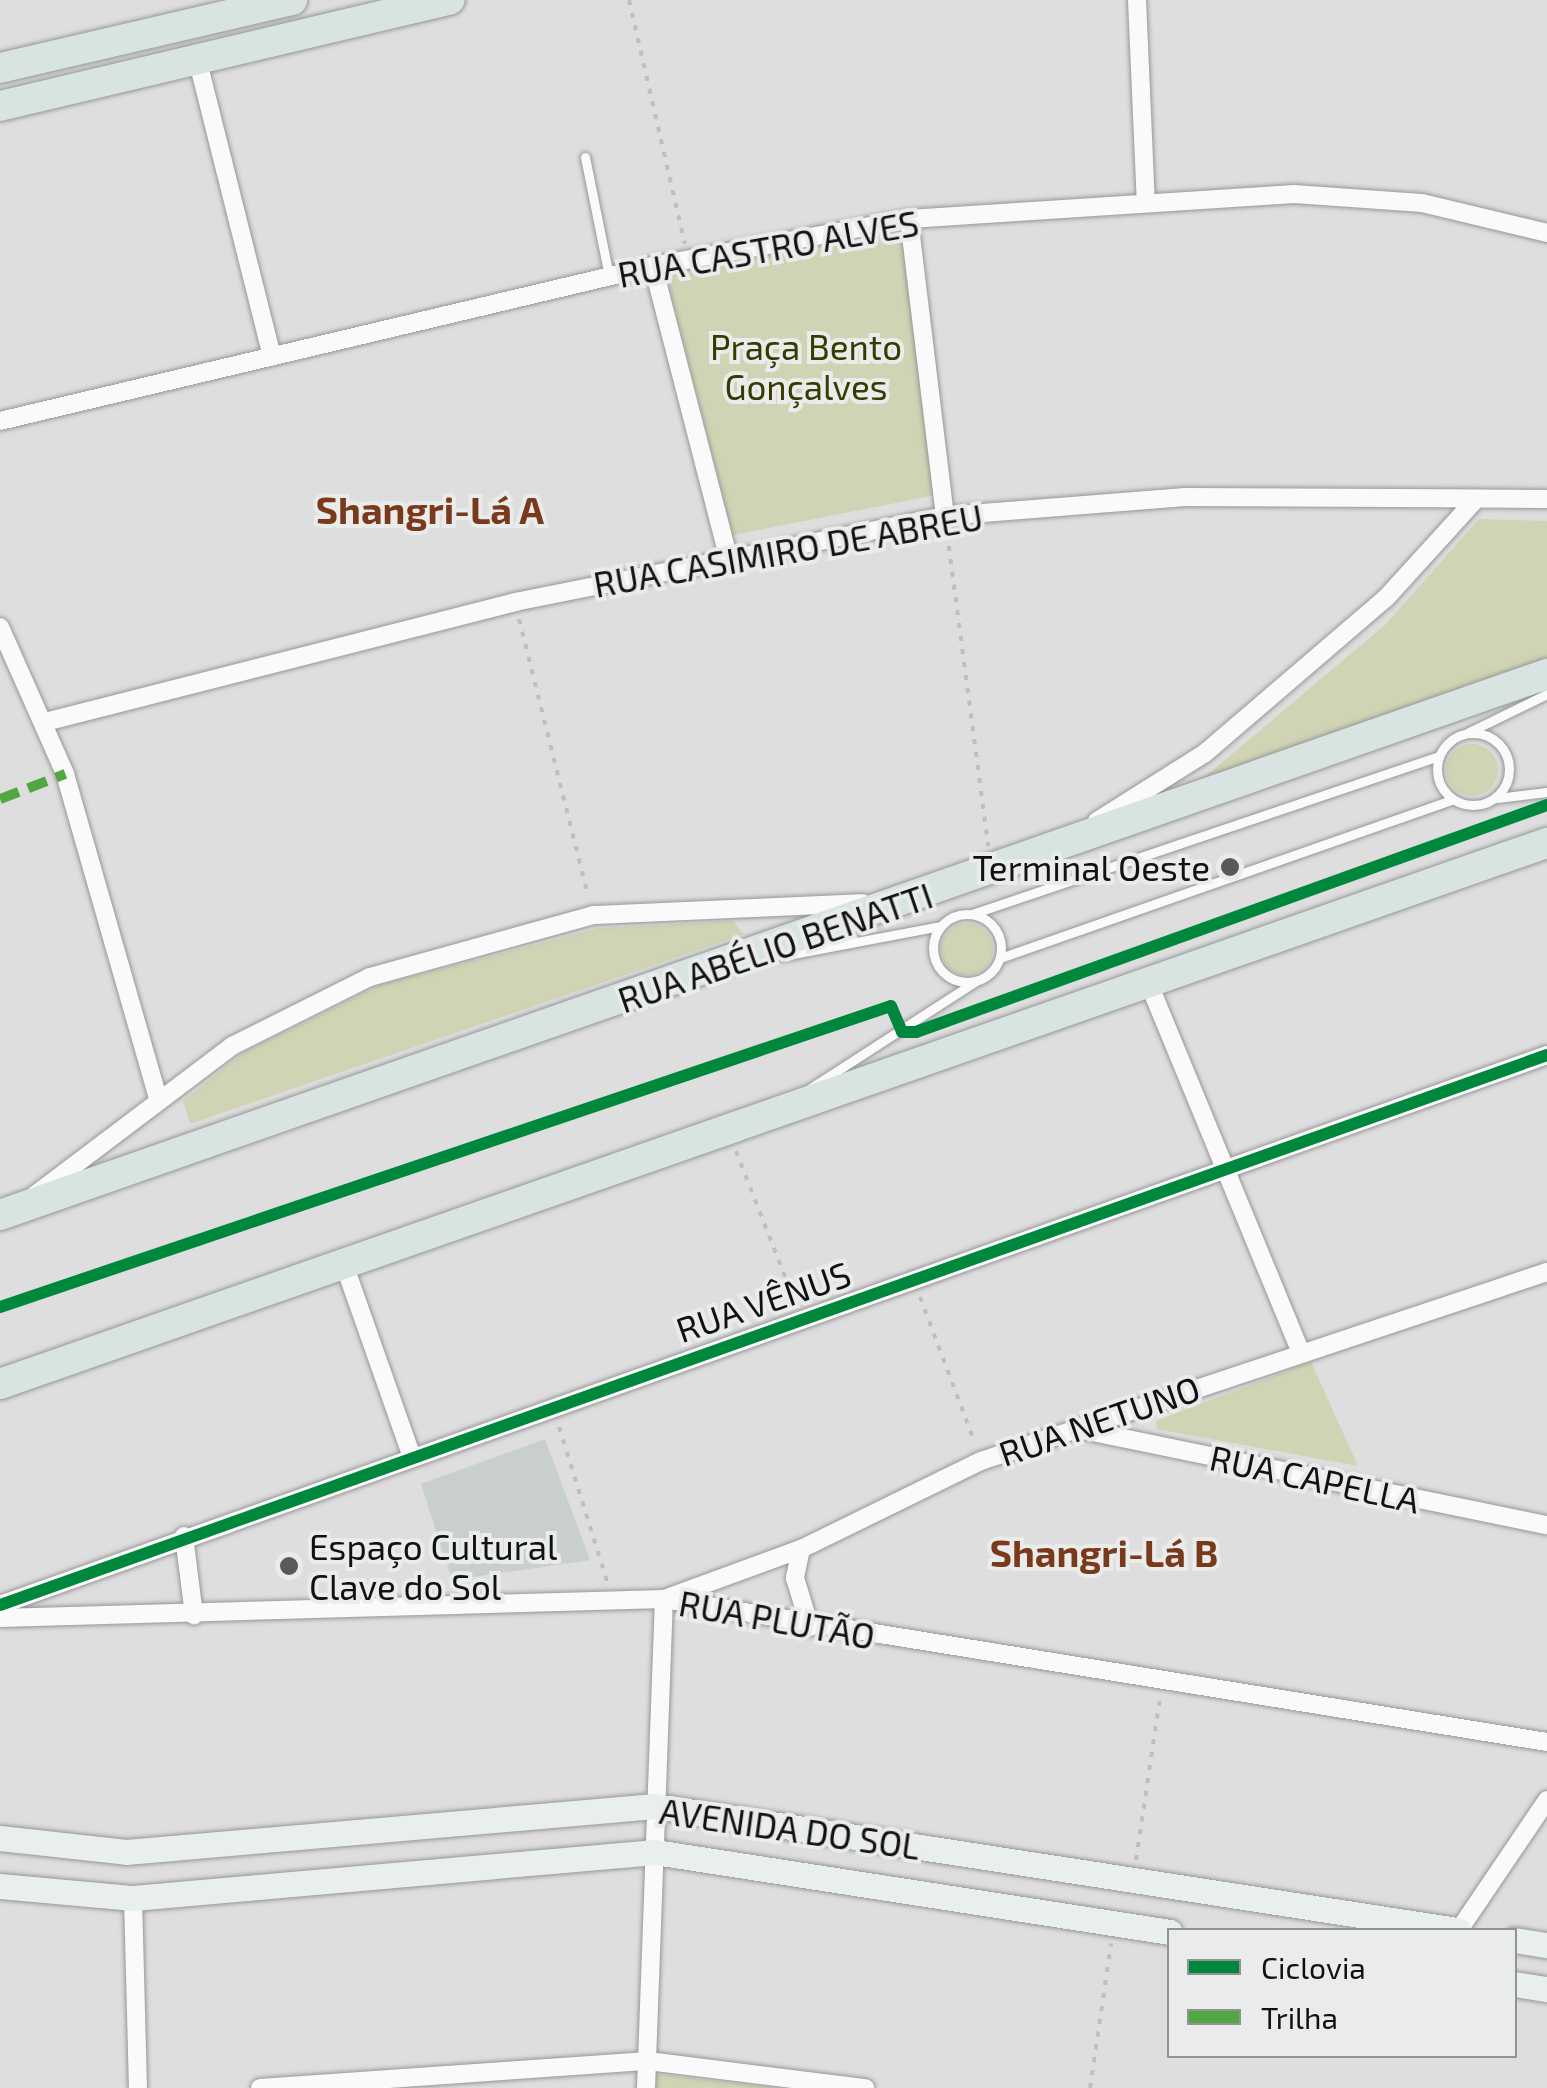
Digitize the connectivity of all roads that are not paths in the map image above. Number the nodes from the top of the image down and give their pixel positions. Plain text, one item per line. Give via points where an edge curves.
1 (380, 0) edge
2 (450, 0) edge
3 (1136, 0) edge
4 (277, 2) edge
5 (288, 37) junction
6 (197, 58) junction
7 (0, 68) edge
8 (0, 106) edge
9 (585, 157) dead end
10 (1146, 203) junction
11 (910, 219) junction
12 (1547, 233) edge
13 (653, 266) junction
14 (608, 276) junction
15 (272, 356) junction
16 (0, 421) edge
17 (1476, 499) junction
18 (1547, 499) edge
19 (945, 516) junction
20 (728, 556) junction
21 (0, 627) edge
22 (1547, 674) edge
23 (1547, 694) edge
24 (45, 722) junction
25 (1465, 734) junction
26 (1439, 756) junction
27 (1547, 792) edge
28 (1494, 798) junction
29 (1452, 800) junction
30 (1547, 843) edge
31 (1058, 846) junction
32 (904, 902) junction
33 (972, 914) junction
34 (941, 926) junction
35 (1000, 958) junction
36 (720, 968) junction
37 (976, 981) junction
38 (1149, 984) junction
39 (1547, 1055) edge
40 (158, 1098) junction
41 (775, 1115) junction
42 (1224, 1168) junction
43 (8, 1212) edge
44 (345, 1267) junction
45 (1547, 1272) edge
46 (1299, 1348) junction
47 (0, 1384) edge
48 (1083, 1430) junction
49 (412, 1457) junction
50 (1547, 1525) edge
51 (184, 1536) junction
52 (801, 1549) junction
53 (664, 1599) junction
54 (0, 1606) edge
55 (194, 1616) junction
56 (0, 1618) edge
57 (810, 1627) junction
58 (1547, 1742) edge
59 (1547, 1800) edge
60 (655, 1806) junction
61 (0, 1838) edge
62 (655, 1852) junction
63 (0, 1886) edge
64 (133, 1898) junction
65 (1352, 1923) edge
66 (1428, 1928) edge
67 (1459, 1928) edge
68 (1167, 1932) edge
69 (1517, 1940) edge
70 (1547, 1945) edge
71 (1517, 1984) edge
72 (1547, 1989) edge
73 (648, 2061) junction
74 (829, 2085) edge
75 (331, 2086) edge
76 (138, 2088) edge
77 (260, 2088) edge
78 (646, 2088) edge
79 (864, 2088) edge

1 - 5 main road via 314,18
2 - 5 main road
3 - 10 street
4 - 7 main road
5 - 6 main road
6 - 8 main road
6 - 15 street
9 - 14 lane
10 - 11 street, RUA CASTRO ALVES
10 - 12 street, RUA CASTRO ALVES via 1294,194 1385,200 1518,220
11 - 13 street, RUA CASTRO ALVES
11 - 19 street
13 - 14 street, RUA CASTRO ALVES
13 - 20 street
14 - 15 street, RUA CASTRO ALVES
15 - 16 street, RUA CASTRO ALVES
17 - 18 street, RUA CASIMIRO DE ABREU
17 - 19 street, RUA CASIMIRO DE ABREU via 1185,497
17 - 31 street via 1386,598 1204,752
19 - 20 street, RUA CASIMIRO DE ABREU
20 - 24 street, RUA CASIMIRO DE ABREU via 515,602
21 - 24 street
22 - 31 main road, RUA ABÉLIO BENATTI
23 - 25 lane
24 - 40 street
25 - 26 lane
25 - 28 lane via 1488,737 1505,752 1509,775
26 - 29 lane via 1438,780
26 - 33 lane
27 - 28 lane
28 - 29 lane
29 - 35 lane
30 - 38 main road
31 - 32 main road, RUA ABÉLIO BENATTI
32 - 36 main road, RUA ABÉLIO BENATTI
32 - 40 street via 593,915 370,976 232,1046
33 - 34 lane
33 - 35 lane via 992,924
34 - 36 lane
34 - 37 lane via 932,946 938,967 954,980
35 - 37 lane
36 - 43 main road, RUA ABÉLIO BENATTI
37 - 41 lane
38 - 41 main road
38 - 42 street
39 - 42 street, RUA VÊNUS
40 - 43 street
41 - 44 main road
42 - 46 street
42 - 49 street, RUA VÊNUS
44 - 47 main road
44 - 49 street
45 - 46 street, RUA NETUNO
46 - 48 street, RUA NETUNO
48 - 50 street, RUA CAPELLA
48 - 52 street, RUA NETUNO via 982,1461
49 - 51 street, RUA VÊNUS
51 - 54 street, RUA VÊNUS
51 - 55 street
52 - 53 street, RUA NETUNO
52 - 57 street via 797,1590
53 - 55 street, RUA PLUTÃO
53 - 57 street, RUA PLUTÃO
53 - 60 street
55 - 56 street, RUA PLUTÃO
57 - 58 street, RUA PLUTÃO
59 - 67 street
60 - 61 street, AVENIDA DO SOL via 126,1852
60 - 62 street
60 - 65 street, AVENIDA DO SOL via 1133,1880
62 - 64 street, AVENIDA DO SOL
62 - 68 street, AVENIDA DO SOL
62 - 73 street
63 - 64 street, AVENIDA DO SOL
64 - 76 street
65 - 66 street, AVENIDA DO SOL
69 - 70 street
71 - 72 street
73 - 74 street
73 - 75 street
73 - 78 street
74 - 79 street
75 - 77 street

